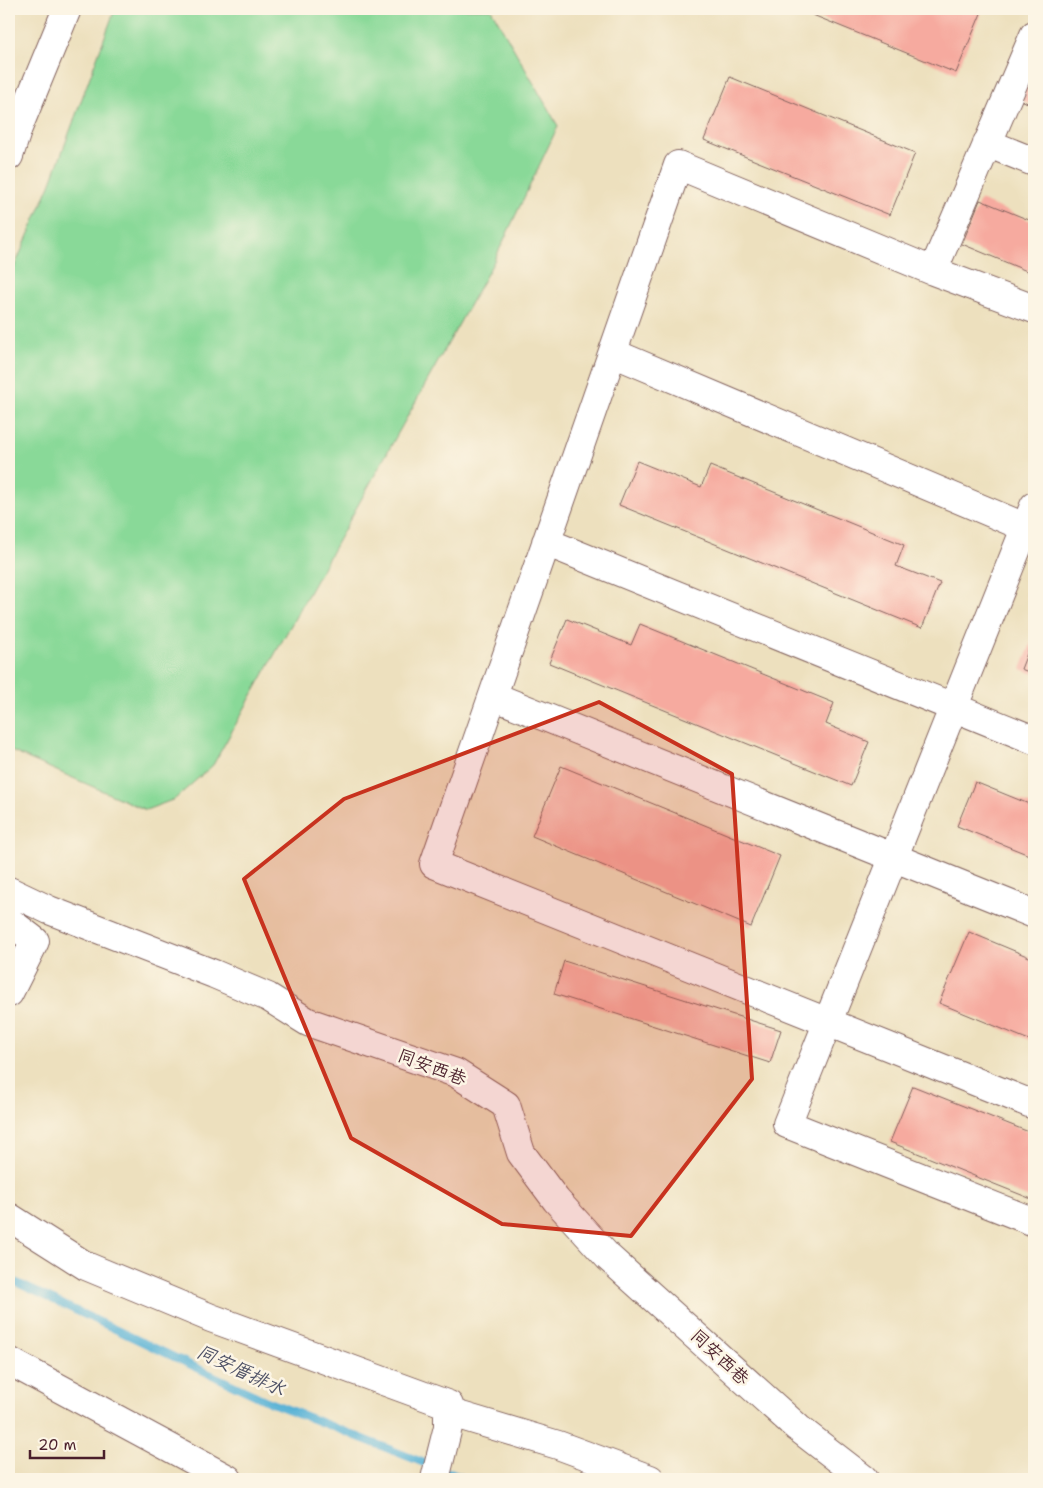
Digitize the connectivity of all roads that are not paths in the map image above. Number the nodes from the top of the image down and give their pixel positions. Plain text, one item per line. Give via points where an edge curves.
1 (67, 9) edge
2 (1034, 35) edge
3 (13, 126) edge
4 (987, 143) junction
5 (9, 156) edge
6 (1034, 162) edge
7 (933, 271) junction
8 (1034, 309) edge
9 (612, 353) junction
10 (1031, 521) edge
11 (546, 542) junction
12 (493, 696) junction
13 (954, 708) junction
14 (1034, 740) edge
15 (894, 858) junction
16 (9, 891) edge
17 (1034, 914) edge
18 (9, 921) edge
19 (9, 993) edge
20 (828, 1022) junction
21 (1034, 1105) edge
22 (9, 1217) edge
23 (1034, 1222) edge
24 (9, 1361) edge
25 (448, 1420) junction
26 (228, 1479) edge
27 (435, 1479) edge
28 (650, 1479) edge
29 (864, 1479) edge

1 - 3 street
2 - 4 street
3 - 5 street
4 - 6 street
4 - 7 street
7 - 8 street
7 - 9 street via 678,164
9 - 10 street
9 - 11 street
10 - 13 street
11 - 12 street
11 - 13 street
12 - 15 street
12 - 20 street via 434,864
13 - 14 street
13 - 15 street
15 - 17 street
15 - 20 street
16 - 29 street, 同安西巷 via 268,997 308,1022 456,1073 485,1090 506,1105 521,1153 556,1200 608,1257 798,1428
18 - 19 street via 35,941
20 - 21 street
20 - 23 street via 787,1124
22 - 25 street via 86,1266 211,1318 449,1405
24 - 26 street
25 - 27 street
25 - 28 street via 558,1446

